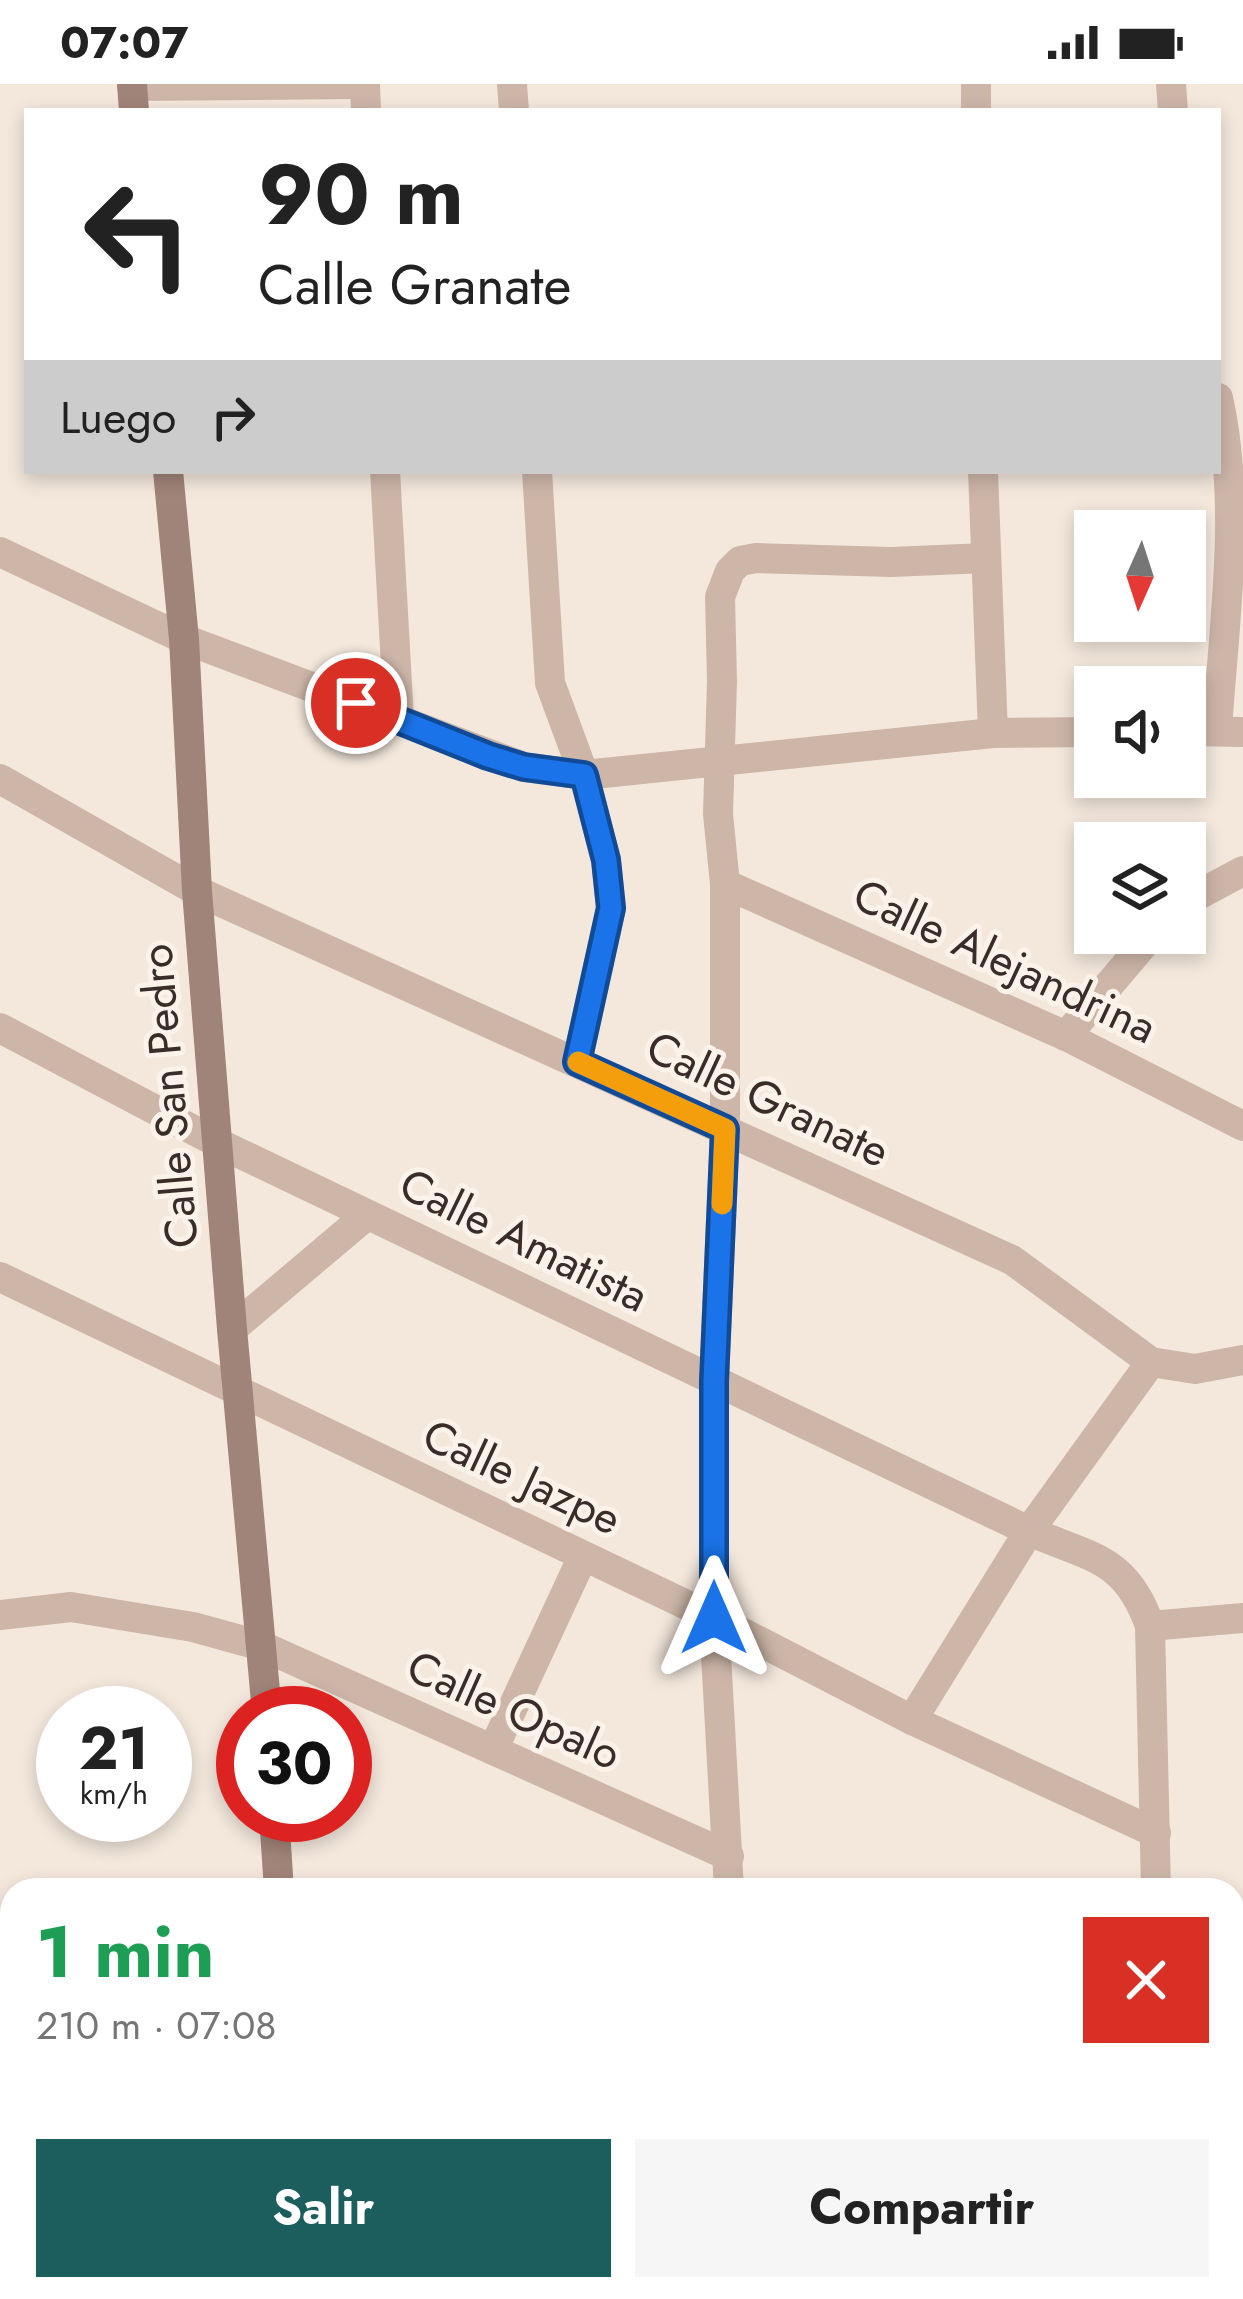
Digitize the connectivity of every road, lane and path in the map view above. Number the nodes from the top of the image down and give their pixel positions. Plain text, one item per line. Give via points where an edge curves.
1 (354, 84) edge
2 (133, 94) edge
3 (1221, 420) edge
4 (168, 474) edge
5 (385, 474) edge
6 (537, 474) edge
7 (983, 474) edge
8 (0, 552) edge
9 (986, 558) junction
10 (184, 639) junction
11 (399, 719) junction
12 (1074, 731) edge
13 (1230, 731) edge
14 (993, 733) junction
15 (720, 759) junction
16 (584, 775) junction
17 (0, 779) edge
18 (1243, 871) edge
19 (725, 884) junction
20 (197, 891) junction
21 (1206, 891) edge
22 (1135, 954) edge
23 (0, 1028) edge
24 (1066, 1036) junction
25 (577, 1062) junction
26 (1243, 1126) edge
27 (725, 1129) junction
28 (218, 1143) junction
29 (368, 1215) junction
30 (4, 1290) edge
31 (232, 1329) junction
32 (1243, 1360) edge
33 (1151, 1362) junction
34 (714, 1381) junction
35 (238, 1392) junction
36 (1029, 1531) junction
37 (583, 1556) junction
38 (0, 1615) edge
39 (714, 1618) junction
40 (1243, 1618) edge
41 (1150, 1626) junction
42 (262, 1646) junction
43 (264, 1686) edge
44 (912, 1720) junction
45 (493, 1750) junction
46 (1156, 1833) junction
47 (276, 1842) edge
48 (728, 1856) junction
49 (278, 1878) edge
50 (729, 1878) edge
51 (1156, 1878) edge

1 - 2 street
3 - 13 street
4 - 10 street, Calle San Pedro
5 - 11 street
6 - 16 street via 550,683
7 - 9 street
8 - 10 street
9 - 14 street
9 - 15 street via 740,561 720,597
10 - 11 street
10 - 20 street, Calle San Pedro
11 - 16 street via 524,767
12 - 14 street
14 - 15 street
15 - 16 street
15 - 19 street
16 - 25 street via 611,908
17 - 20 street, Calle Granate
18 - 21 street
19 - 24 street, Calle Alejandrina
19 - 27 street
20 - 25 street, Calle Granate
20 - 28 street, Calle San Pedro
22 - 24 street
23 - 28 street, Calle Amatista
24 - 26 street, Calle Alejandrina
25 - 27 street, Calle Granate
27 - 33 street, Calle Granate via 1012,1261
27 - 34 street
28 - 29 street, Calle Amatista
28 - 31 street, Calle San Pedro
29 - 31 street
29 - 34 street, Calle Amatista
30 - 35 street, Calle Jazpe
31 - 35 street, Calle San Pedro
32 - 33 street via 1196,1370
33 - 36 street
34 - 36 street, Calle Amatista
34 - 39 street
35 - 37 street, Calle Jazpe
35 - 42 street, Calle San Pedro
36 - 41 street, Calle Amatista via 1118,1569
36 - 44 street
37 - 39 street, Calle Jazpe
37 - 45 street
38 - 42 street, Calle Opalo via 71,1607
39 - 44 street, Calle Jazpe
39 - 48 street
40 - 41 street
41 - 46 street
42 - 43 street, Calle San Pedro
42 - 45 street, Calle Opalo
44 - 46 street, Calle Jazpe
45 - 48 street, Calle Opalo
46 - 51 street
47 - 49 street
48 - 50 street

